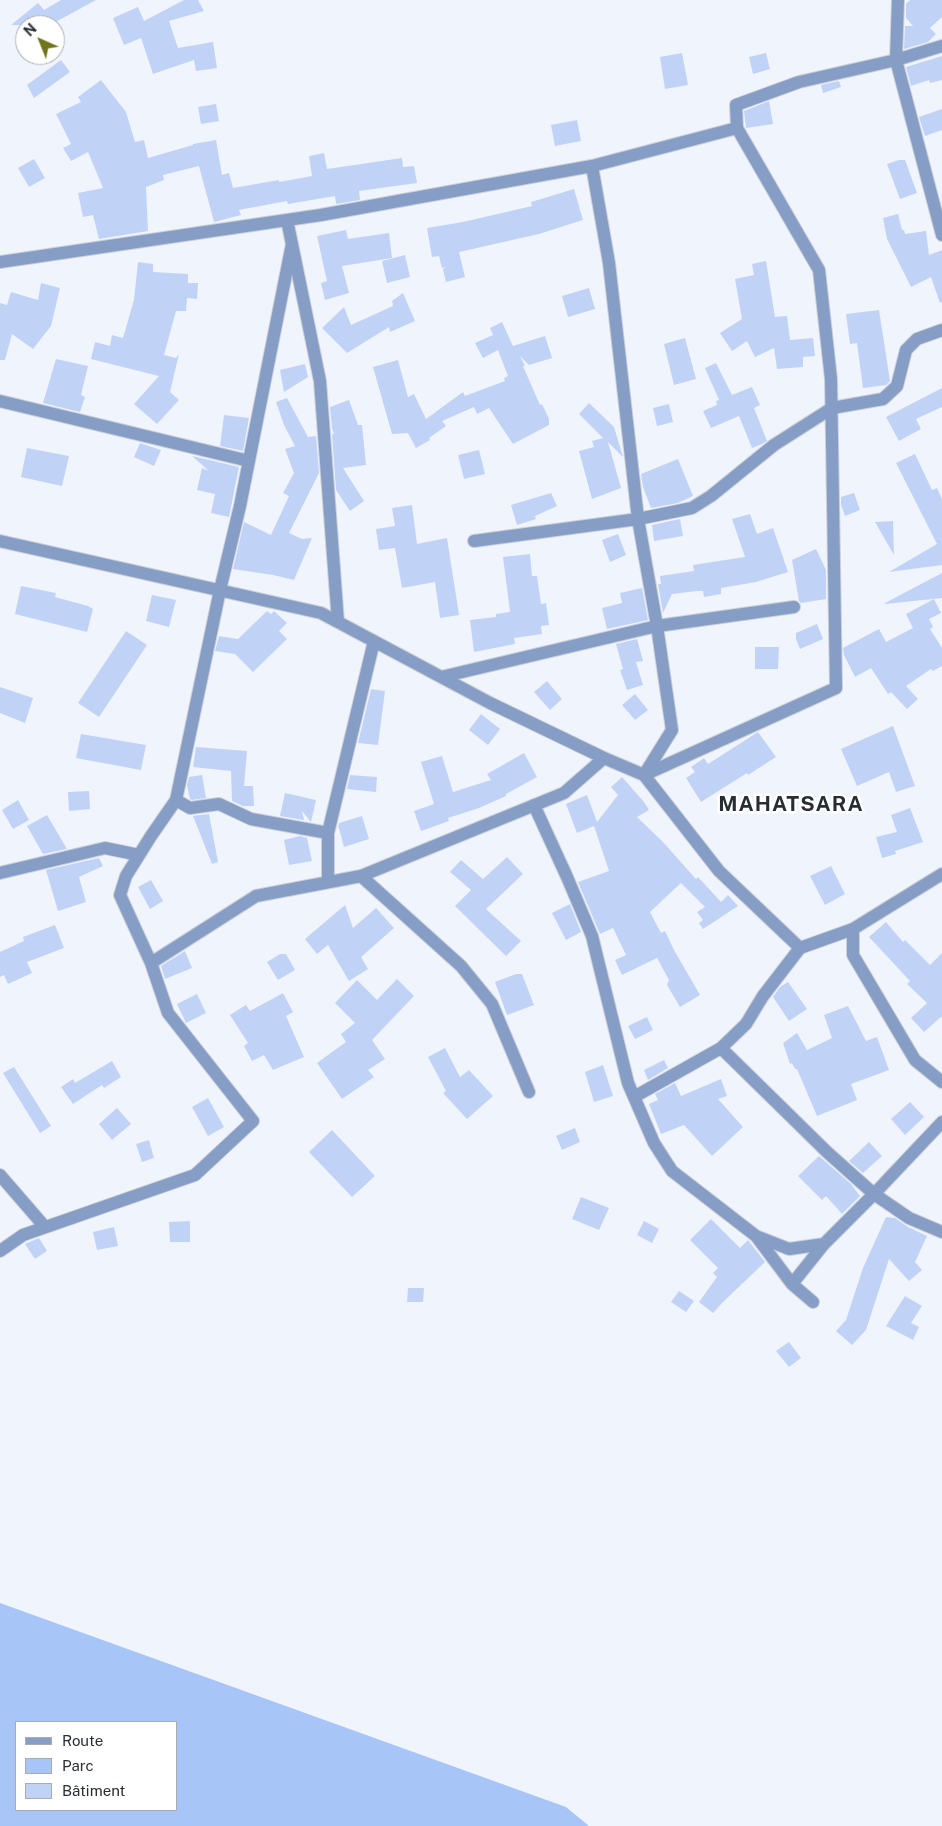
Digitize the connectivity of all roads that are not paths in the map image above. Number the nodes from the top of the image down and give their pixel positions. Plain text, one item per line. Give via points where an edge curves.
1 (898, 0) edge
2 (942, 46) edge
3 (896, 60) junction
4 (737, 128) junction
5 (592, 166) junction
6 (287, 220) junction
7 (942, 235) edge
8 (292, 244) junction
9 (0, 262) edge
10 (942, 330) edge
11 (0, 401) edge
12 (832, 408) junction
13 (249, 461) junction
14 (638, 519) junction
15 (0, 541) edge
16 (474, 541) dead end
17 (220, 590) junction
18 (794, 606) dead end
19 (338, 622) junction
20 (657, 626) junction
21 (374, 641) junction
22 (441, 676) junction
23 (604, 758) junction
24 (644, 775) junction
25 (176, 800) junction
26 (534, 805) junction
27 (328, 833) junction
28 (139, 855) junction
29 (0, 873) edge
30 (942, 874) edge
31 (361, 876) junction
32 (328, 882) junction
33 (853, 930) junction
34 (800, 948) junction
35 (151, 963) junction
36 (721, 1048) junction
37 (942, 1082) edge
38 (529, 1092) dead end
39 (634, 1098) junction
40 (942, 1122) edge
41 (0, 1175) edge
42 (874, 1194) junction
43 (45, 1227) junction
44 (942, 1232) edge
45 (756, 1236) junction
46 (824, 1244) junction
47 (0, 1251) edge
48 (792, 1284) junction
49 (813, 1302) dead end

1 - 3 street
2 - 3 street
3 - 4 street via 799,82 736,105
3 - 7 street
4 - 5 street
4 - 12 street via 819,270
5 - 6 street
5 - 14 street via 609,263
6 - 8 street
6 - 9 street
8 - 13 street
8 - 19 street via 320,381
10 - 12 street via 917,339 906,350 897,386 884,399
11 - 13 street
12 - 14 street via 774,445 692,508
12 - 24 street via 836,688
13 - 17 street
14 - 16 street
14 - 20 street
15 - 17 street
17 - 19 street via 321,613
17 - 25 street
18 - 20 street
19 - 21 street
20 - 22 street
20 - 24 street via 672,730
21 - 22 street
21 - 27 street
22 - 23 street
23 - 24 street
23 - 26 street via 564,793
24 - 34 street via 718,871
25 - 27 street via 190,808 219,804 251,819
25 - 28 street
26 - 31 street
26 - 39 street via 592,936
27 - 32 street
28 - 29 street via 105,848
28 - 35 street via 126,876 120,895
30 - 33 street
31 - 32 street
31 - 38 street via 461,966 492,1004
32 - 35 street via 256,896
33 - 34 street
33 - 37 street via 853,955 915,1060
34 - 36 street via 746,1024
35 - 43 street via 168,1013 253,1121 195,1176
36 - 39 street
36 - 42 street
39 - 45 street via 654,1144 672,1171
40 - 42 street
41 - 43 street
42 - 44 street via 909,1218
42 - 46 street
43 - 47 street via 23,1235
45 - 46 street via 789,1250
45 - 48 street
46 - 48 street
48 - 49 street

